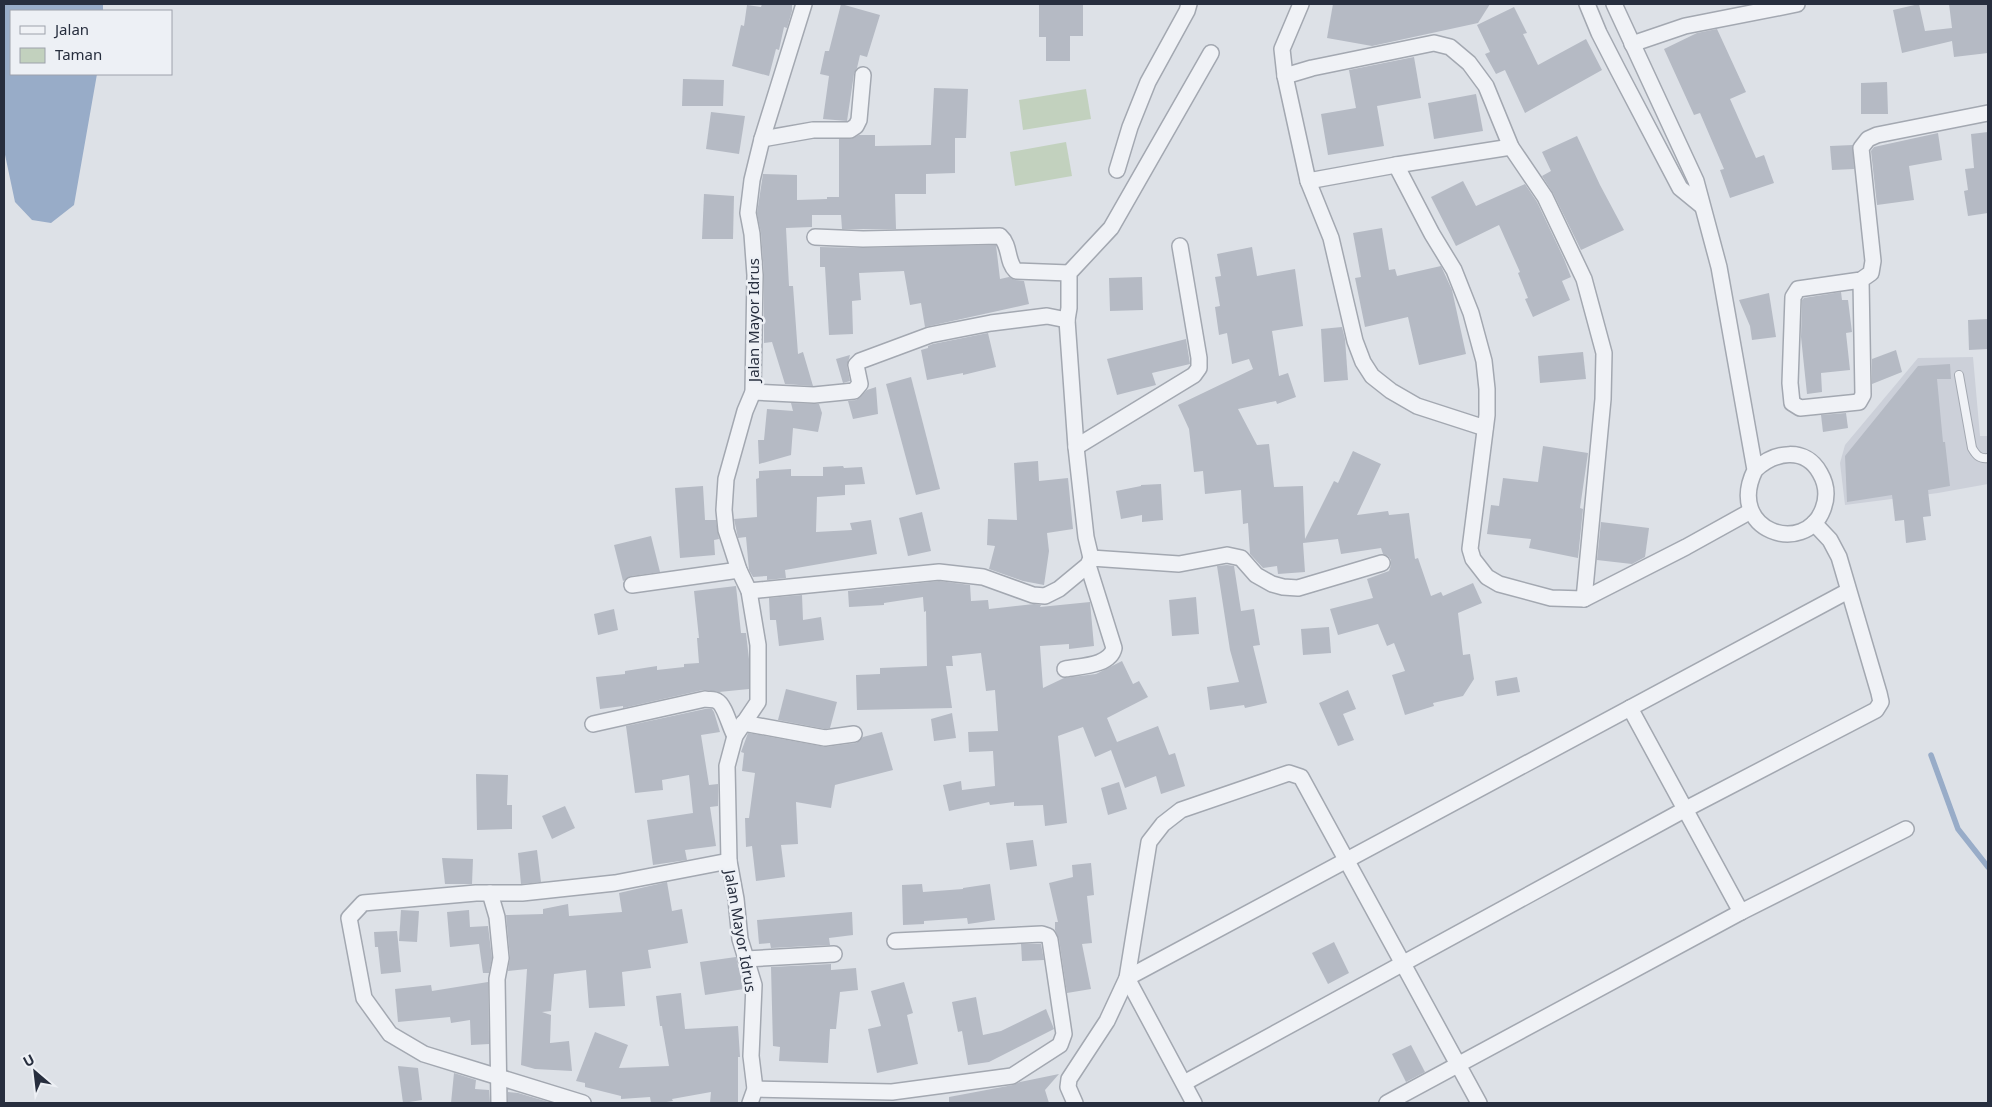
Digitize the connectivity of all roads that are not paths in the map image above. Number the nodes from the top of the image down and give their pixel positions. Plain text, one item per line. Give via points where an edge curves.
1 (804, 4) edge
2 (1189, 4) edge
3 (1301, 4) edge
4 (1588, 4) edge
5 (1614, 4) edge
6 (1797, 4) edge
7 (1632, 44) junction
8 (1211, 53) dead end
9 (863, 75) dead end
10 (1285, 76) junction
11 (1988, 113) edge
12 (762, 139) junction
13 (1511, 147) junction
14 (1396, 164) junction
15 (1118, 170) dead end
16 (1308, 181) junction
17 (1702, 206) junction
18 (815, 237) dead end
19 (1180, 246) dead end
20 (1069, 273) junction
21 (1861, 280) junction
22 (1068, 320) junction
23 (1959, 375) dead end
24 (754, 392) junction
25 (1485, 428) junction
26 (1076, 447) junction
27 (1988, 458) edge
28 (1755, 470) junction
29 (1751, 511) junction
30 (1814, 523) junction
31 (1090, 562) junction
32 (1382, 563) dead end
33 (738, 570) junction
34 (632, 585) dead end
35 (749, 591) junction
36 (1848, 591) junction
37 (1584, 599) junction
38 (1065, 669) dead end
39 (1630, 708) junction
40 (743, 723) junction
41 (593, 724) dead end
42 (854, 734) dead end
43 (735, 736) junction
44 (1684, 810) junction
45 (1906, 829) dead end
46 (1346, 860) junction
47 (729, 861) junction
48 (490, 893) junction
49 (1741, 912) junction
50 (895, 941) dead end
51 (834, 954) dead end
52 (746, 959) junction
53 (1403, 963) junction
54 (1127, 978) junction
55 (1458, 1065) junction
56 (499, 1077) junction
57 (1184, 1083) junction
58 (752, 1096) edge
59 (500, 1103) edge
60 (583, 1103) edge
61 (1075, 1103) edge
62 (1194, 1103) edge
63 (1387, 1103) edge
64 (1479, 1103) edge

1 - 12 street, Jalan Mayor Idrus
2 - 15 street via 1148,82 1130,127
3 - 10 street via 1282,49
4 - 17 street via 1599,33 1680,188
5 - 7 street
6 - 7 street via 1685,26
7 - 17 street via 1696,181
8 - 20 street via 1111,228
9 - 12 street via 859,120 850,130 813,130
10 - 13 street via 1434,43 1450,47 1469,62 1486,86
10 - 16 street
11 - 21 street via 1877,135 1868,139 1861,148 1873,261 1872,273
12 - 24 street, Jalan Mayor Idrus via 748,213 755,275
13 - 14 street
13 - 37 street via 1545,197 1580,271 1604,353 1603,399
14 - 16 street
14 - 25 street via 1454,270 1471,313 1488,389
16 - 25 street via 1330,238 1355,341 1372,376 1417,406
17 - 28 street via 1719,267
18 - 20 street via 1000,236 1007,244 1010,262 1016,271
19 - 26 street via 1199,368 1194,375
20 - 22 street
21 - 21 street via 1863,395 1859,402 1800,408 1792,403 1790,383 1793,297 1798,289
22 - 24 street via 1047,316 930,335 860,361 856,365 860,384 854,391 814,395
22 - 26 street
23 - 27 lane via 1972,448 1976,455
24 - 33 street, Jalan Mayor Idrus via 726,479 726,530
25 - 37 street via 1470,549 1473,558 1488,577 1499,584 1551,598
26 - 31 street
28 - 29 street via 1747,497
28 - 30 street via 1774,456 1786,454 1798,456 1818,468 1827,491 1822,514
29 - 30 street via 1765,527 1785,534 1800,531
29 - 37 street
30 - 36 street via 1830,540 1839,557
31 - 32 street via 1179,564 1227,555 1241,558 1256,575 1272,584 1298,588
31 - 35 street via 1059,589 1045,596 1033,595 983,577 939,572
31 - 38 street via 1114,648 1106,660
33 - 34 street
33 - 35 street, Jalan Mayor Idrus
35 - 40 street, Jalan Mayor Idrus via 758,645 758,702
36 - 39 street
36 - 44 street via 1879,693 1881,702 1876,710
39 - 44 street
39 - 46 street
40 - 42 street via 825,738
40 - 43 street, Jalan Mayor Idrus
41 - 43 street via 705,699 717,701 724,707
43 - 47 street, Jalan Mayor Idrus via 727,766
44 - 49 street
44 - 53 street
45 - 49 street
46 - 53 street
46 - 54 street
46 - 54 street via 1310,792 1296,774 1290,773 1180,810 1149,842
47 - 48 street via 615,883
47 - 52 street, Jalan Mayor Idrus
48 - 56 street via 497,917 501,958 497,979
48 - 56 street via 363,903 348,918 364,998 390,1034 424,1054
49 - 55 street
50 - 58 street via 1048,936 1063,1024 1060,1045 1012,1076 892,1092
51 - 52 street
52 - 58 street, Jalan Mayor Idrus via 754,985
53 - 55 street
53 - 57 street
54 - 57 street
54 - 61 street via 1107,1021 1069,1079 1068,1087
55 - 63 street
55 - 64 street
56 - 59 street
56 - 60 street
57 - 62 street

